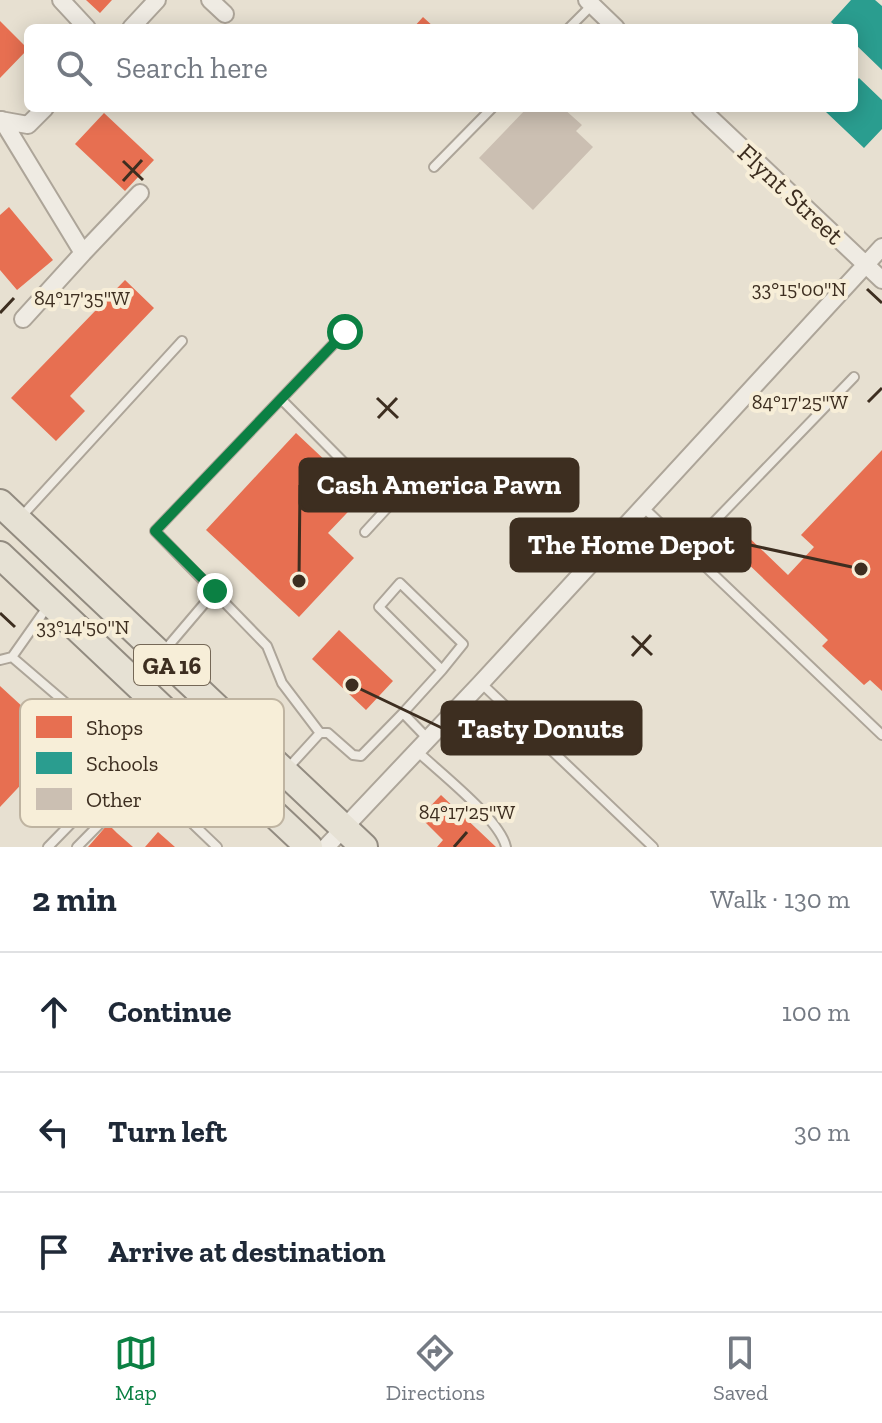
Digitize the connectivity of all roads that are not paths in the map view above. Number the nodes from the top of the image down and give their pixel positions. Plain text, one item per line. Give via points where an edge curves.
1 (61, 0) edge
2 (157, 0) edge
3 (210, 0) edge
4 (589, 2) edge
5 (225, 14) dead end
6 (83, 24) edge
7 (135, 24) edge
8 (572, 24) edge
9 (612, 24) edge
10 (41, 112) edge
11 (488, 112) edge
12 (704, 112) edge
13 (1, 120) edge
14 (434, 167) dead end
15 (140, 193) dead end
16 (882, 247) edge
17 (83, 253) junction
18 (866, 265) junction
19 (882, 280) edge
20 (23, 319) dead end
21 (345, 332) dead end
22 (182, 341) dead end
23 (854, 377) dead end
24 (281, 399) junction
25 (643, 507) junction
26 (9, 512) edge
27 (365, 532) dead end
28 (687, 550) junction
29 (0, 555) edge
30 (215, 591) junction
31 (51, 602) junction
32 (161, 655) junction
33 (12, 657) junction
34 (0, 660) edge
35 (442, 670) junction
36 (481, 683) junction
37 (61, 699) edge
38 (153, 699) edge
39 (208, 699) edge
40 (403, 713) junction
41 (320, 733) junction
42 (882, 735) edge
43 (422, 745) junction
44 (285, 772) joint
45 (284, 823) edge
46 (68, 827) edge
47 (97, 827) edge
48 (196, 827) edge
49 (344, 828) junction
50 (48, 847) edge
51 (77, 847) edge
52 (217, 847) edge
53 (309, 847) edge
54 (326, 847) edge
55 (364, 847) edge
56 (506, 847) edge
57 (653, 847) edge

1 - 6 street
2 - 7 street
3 - 5 street
4 - 8 lane
4 - 9 street
10 - 13 street via 28,125
11 - 14 lane
12 - 18 street, Flynt Street
13 - 17 street
15 - 17 street
16 - 18 street
17 - 20 street
18 - 19 street, Flynt Street
18 - 25 street
21 - 24 lane
22 - 26 lane
23 - 28 lane
24 - 27 lane via 388,507
24 - 30 lane via 155,531
25 - 28 lane
25 - 36 street
26 - 32 main road, GA 16
28 - 42 lane
29 - 31 main road, GA 16
30 - 32 lane
30 - 41 lane via 267,646 282,683
31 - 33 lane
31 - 38 main road, GA 16
32 - 39 main road, GA 16
33 - 34 lane
33 - 37 lane
35 - 35 lane via 463,644 400,583 379,607
35 - 40 lane
36 - 43 street
36 - 57 lane
40 - 41 lane via 361,756
40 - 43 lane
41 - 44 lane
43 - 49 street
43 - 56 lane via 502,834
44 - 49 main road, GA 16
45 - 53 main road, GA 16
46 - 50 lane
47 - 51 lane
48 - 52 lane
49 - 54 street
49 - 55 main road, GA 16

